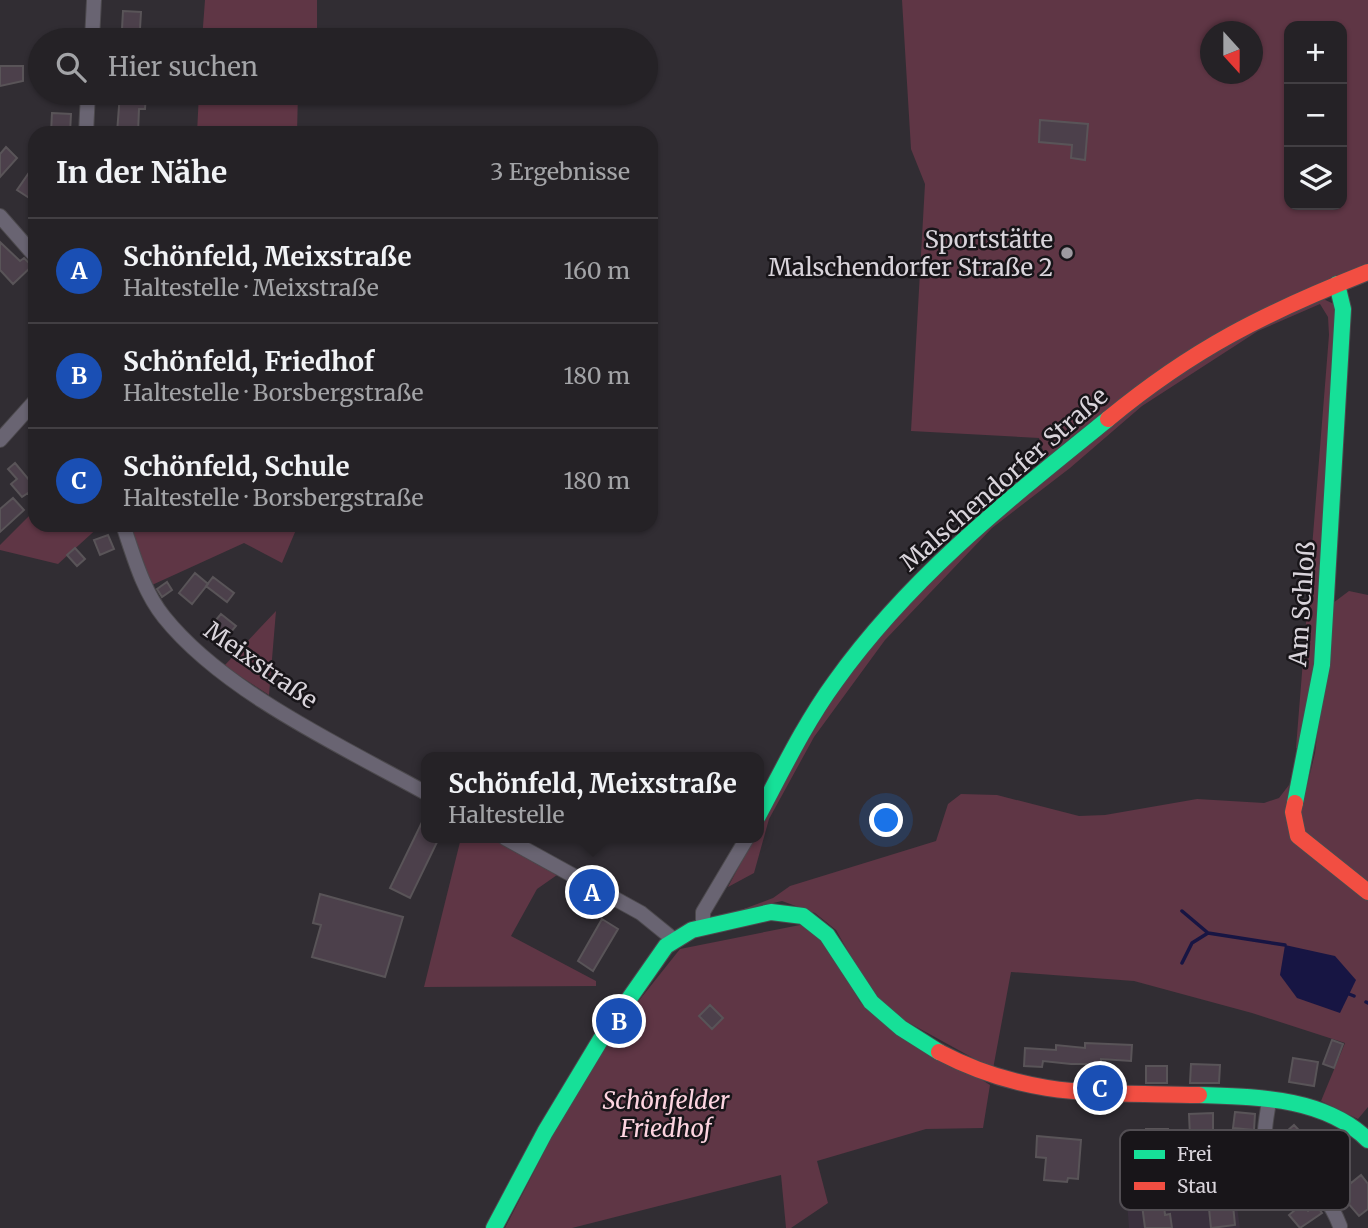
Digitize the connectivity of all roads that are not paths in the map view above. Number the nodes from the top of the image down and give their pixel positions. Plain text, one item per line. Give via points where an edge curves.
1 (94, 0) edge
2 (93, 28) edge
3 (87, 105) edge
4 (86, 126) edge
5 (0, 216) edge
6 (28, 249) edge
7 (1368, 272) edge
8 (1337, 284) junction
9 (28, 409) edge
10 (0, 440) edge
11 (126, 532) edge
12 (421, 790) edge
13 (764, 805) edge
14 (514, 843) edge
15 (744, 843) edge
16 (1368, 892) edge
17 (703, 926) junction
18 (673, 939) junction
19 (1269, 1101) junction
20 (1266, 1130) edge
21 (1368, 1140) edge
22 (1334, 1210) edge
23 (1340, 1226) dead end
24 (494, 1228) edge

1 - 2 street
3 - 4 street
5 - 6 street
7 - 8 street, Malschendorfer Straße
8 - 13 street, Malschendorfer Straße via 1230,332 1152,383 960,540 898,603 834,683
8 - 16 street, Am Schloß via 1343,309 1322,665 1293,812 1298,836
9 - 10 street
11 - 12 street, Meixstraße via 149,593 164,617 220,670 278,709
14 - 18 street via 641,913
15 - 17 street via 703,912
17 - 18 street
17 - 19 street via 792,910 822,929 861,990 901,1028 1011,1083
18 - 24 street via 615,1017 550,1120
19 - 20 street
19 - 21 street via 1321,1109 1349,1123
22 - 23 street

